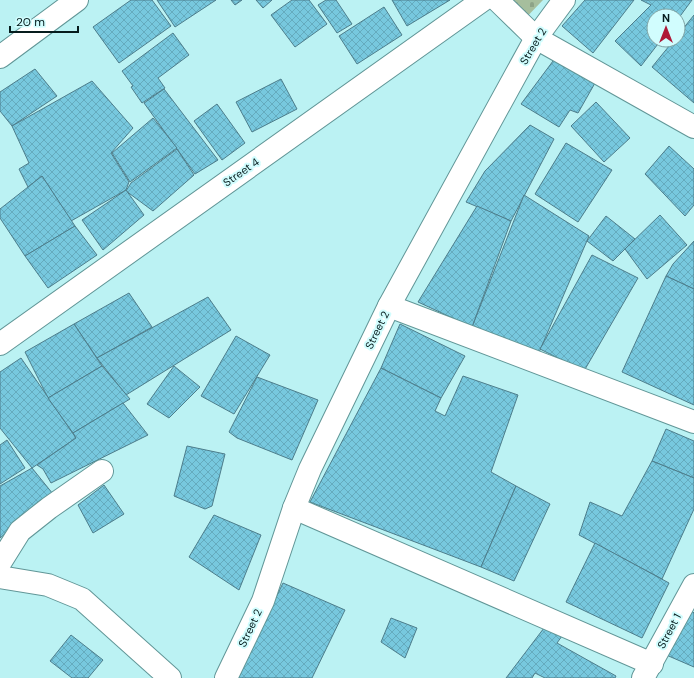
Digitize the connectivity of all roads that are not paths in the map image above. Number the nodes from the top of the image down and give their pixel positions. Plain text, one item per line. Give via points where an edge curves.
1 (77, 0) edge
2 (483, 0) edge
3 (497, 0) edge
4 (564, 0) edge
5 (536, 38) junction
6 (0, 57) edge
7 (694, 127) edge
8 (389, 306) junction
9 (0, 344) edge
10 (694, 422) edge
11 (102, 471) dead end
12 (294, 508) junction
13 (0, 563) edge
14 (0, 577) edge
15 (694, 585) edge
16 (647, 671) edge
17 (170, 678) edge
18 (226, 678) edge

1 - 6 street
2 - 9 street, Street 4
3 - 5 street
4 - 5 street, Street 2
5 - 7 street
5 - 8 street, Street 2
8 - 10 street
8 - 12 street, Street 2 via 310,469
11 - 13 street via 20,531
12 - 16 street
12 - 18 street, Street 2 via 263,601
14 - 17 street via 48,585 82,599
15 - 16 street, Street 1

